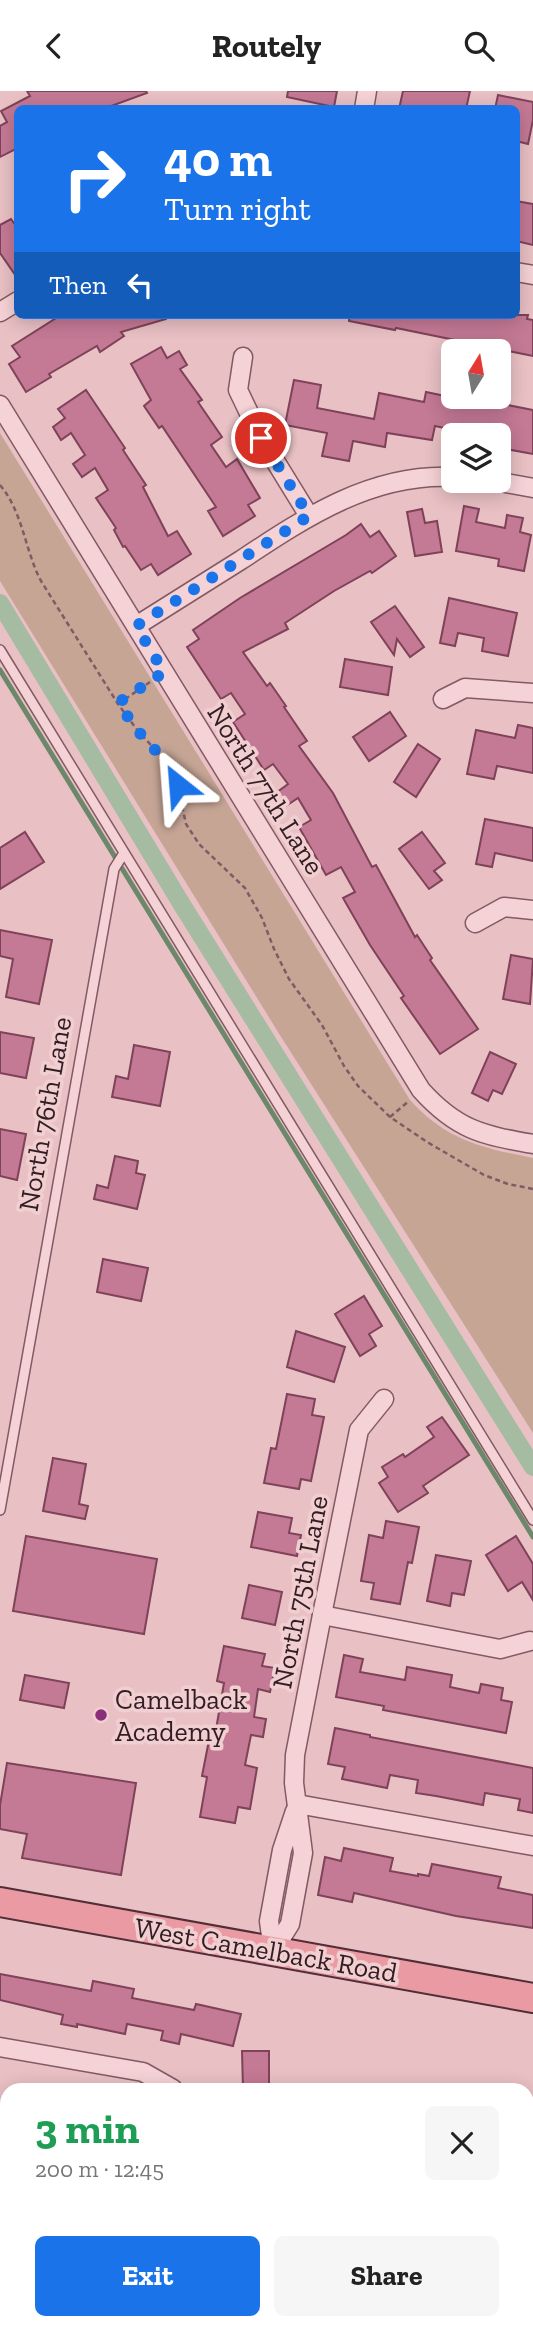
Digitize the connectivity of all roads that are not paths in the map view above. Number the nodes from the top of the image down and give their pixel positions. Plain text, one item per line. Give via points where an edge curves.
1 (243, 357) dead end
2 (0, 405) edge
3 (441, 477) edge
4 (511, 484) edge
5 (533, 488) edge
6 (309, 516) junction
7 (136, 626) junction
8 (0, 650) edge
9 (533, 693) edge
10 (443, 699) dead end
11 (122, 856) junction
12 (533, 910) edge
13 (475, 923) dead end
14 (533, 1144) edge
15 (384, 1399) dead end
16 (0, 1510) edge
17 (533, 1520) edge
18 (322, 1615) junction
19 (530, 1641) dead end
20 (297, 1804) junction
21 (533, 1846) edge
22 (0, 1902) edge
23 (273, 1951) junction
24 (533, 1998) edge
25 (0, 2047) edge
26 (162, 2083) edge

1 - 6 street via 237,390
2 - 7 street, North 77th Lane
3 - 6 street via 373,488
4 - 5 street
6 - 7 street
7 - 14 street, North 77th Lane via 421,1090 437,1108 465,1126
8 - 11 lane
9 - 10 street via 465,688
11 - 16 lane, North 76th Lane via 114,869
11 - 17 lane
12 - 13 street via 504,907
15 - 18 street, North 75th Lane via 359,1430
18 - 19 street via 500,1649
18 - 20 street, North 75th Lane via 295,1755
20 - 21 street
20 - 23 street, North 75th Lane via 282,1850 269,1921
22 - 23 main road, West Camelback Road
23 - 24 main road, West Camelback Road
25 - 26 street via 143,2072

